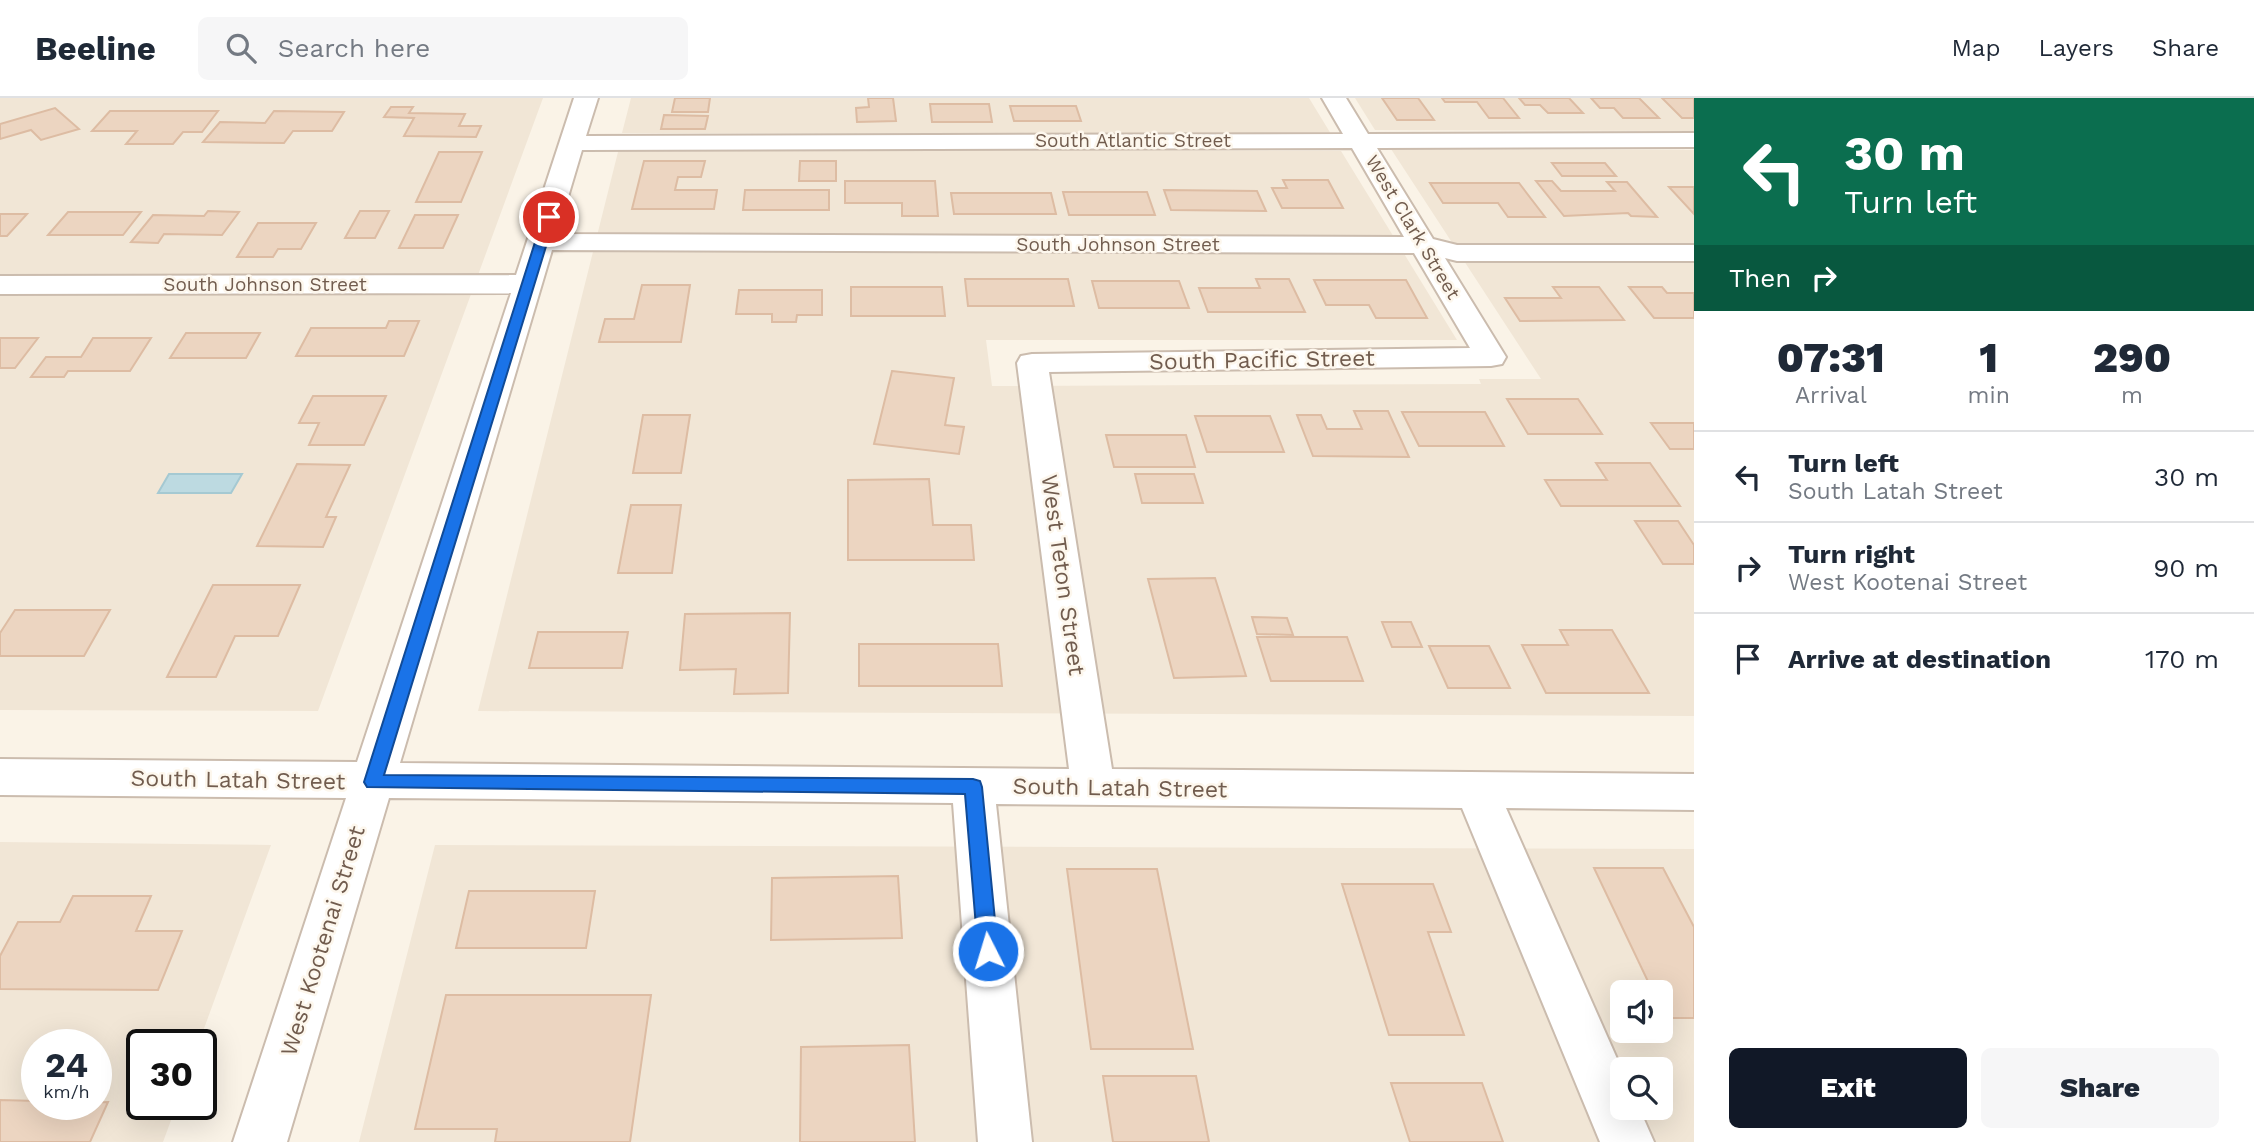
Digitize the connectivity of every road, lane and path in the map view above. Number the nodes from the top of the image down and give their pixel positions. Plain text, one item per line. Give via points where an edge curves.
1 (586, 98) edge
2 (1334, 98) edge
3 (1359, 139) junction
4 (1694, 140) edge
5 (572, 143) junction
6 (541, 242) junction
7 (1424, 246) junction
8 (1694, 253) edge
9 (529, 284) junction
10 (0, 285) edge
11 (1491, 357) joint
12 (1032, 363) joint
13 (0, 777) edge
14 (373, 782) junction
15 (973, 787) junction
16 (1093, 787) junction
17 (1477, 792) junction
18 (1694, 792) edge
19 (260, 1142) edge
20 (1005, 1142) edge
21 (1627, 1142) edge

1 - 5 street, West Kootenai Street
2 - 3 street, West Clark Street
3 - 4 street, South Atlantic Street
3 - 5 street, South Atlantic Street
3 - 7 street, West Clark Street
5 - 6 street, West Kootenai Street
6 - 7 street, South Johnson Street
6 - 9 street, West Kootenai Street
7 - 8 street, South Johnson Street via 1457,253
7 - 11 street, West Clark Street
9 - 10 street, South Johnson Street
9 - 14 street, West Kootenai Street
11 - 12 street, South Pacific Street
12 - 16 street, West Teton Street
13 - 14 street, South Latah Street
14 - 15 street, South Latah Street
14 - 19 street, West Kootenai Street
15 - 16 street, South Latah Street
15 - 20 street
16 - 17 street, South Latah Street
17 - 18 street, South Latah Street
17 - 21 street

